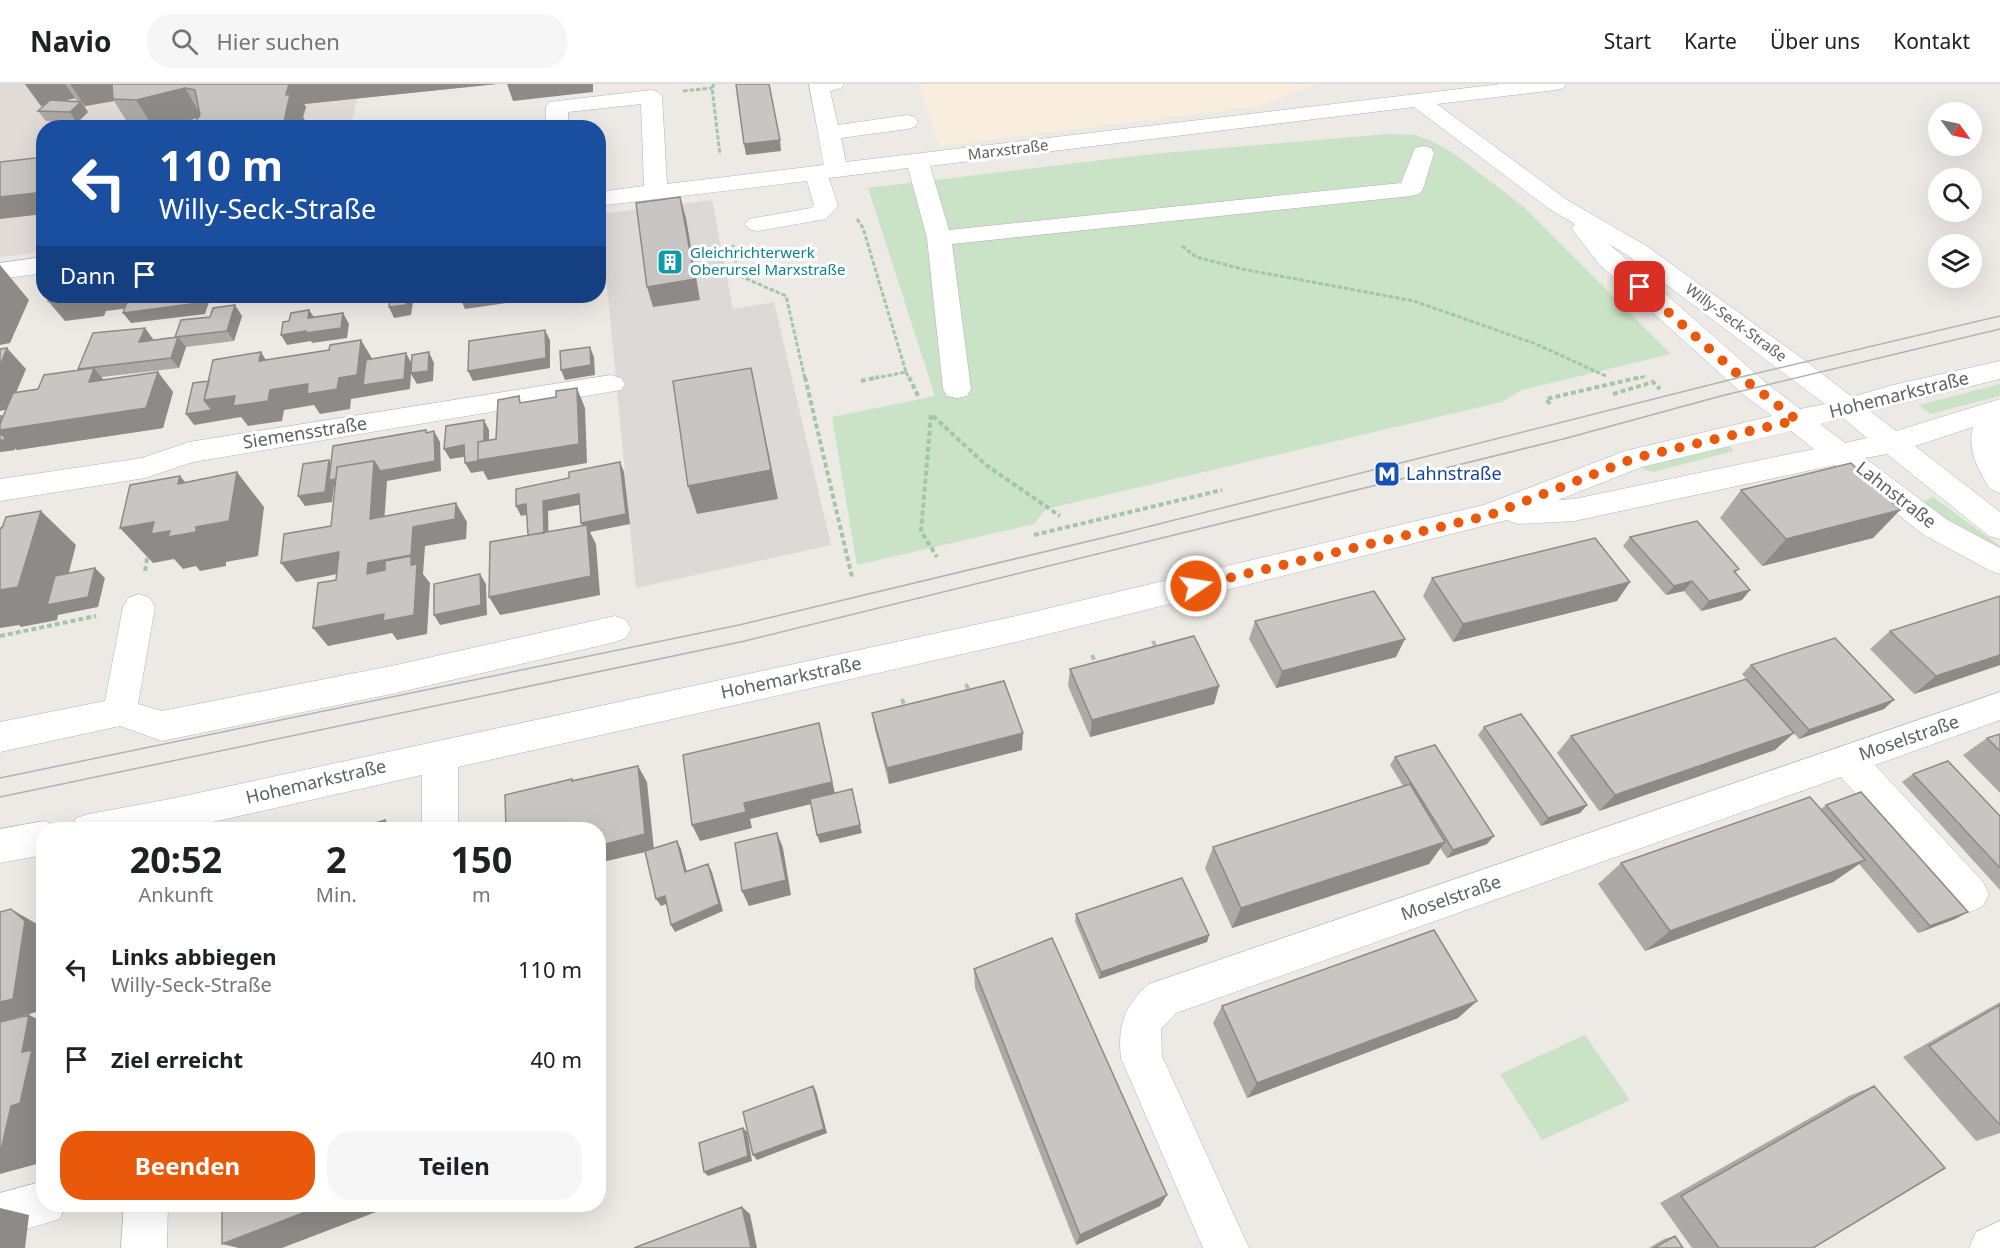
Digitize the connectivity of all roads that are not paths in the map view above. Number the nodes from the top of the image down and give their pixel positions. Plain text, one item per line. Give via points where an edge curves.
1 (834, 84) edge
2 (1556, 84) edge
3 (1418, 100) junction
4 (557, 120) edge
5 (907, 122) dead end
6 (828, 133) junction
7 (1424, 153) dead end
8 (917, 161) junction
9 (826, 172) junction
10 (656, 192) junction
11 (606, 198) edge
12 (1559, 205) junction
13 (757, 224) dead end
14 (939, 238) junction
15 (36, 266) edge
16 (0, 271) edge
17 (2000, 370) edge
18 (611, 384) dead end
19 (957, 389) dead end
20 (1847, 408) junction
21 (1995, 411) edge
22 (1797, 420) junction
23 (1891, 442) junction
24 (1841, 453) junction
25 (2000, 482) edge
26 (0, 490) edge
27 (1490, 515) junction
28 (2000, 528) edge
29 (2000, 562) edge
30 (139, 607) road end
31 (615, 629) dead end
32 (2000, 706) edge
33 (120, 712) junction
34 (0, 737) edge
35 (440, 754) junction
36 (1847, 759) junction
37 (169, 822) edge
38 (440, 822) edge
39 (36, 839) edge
40 (0, 846) edge
41 (1970, 894) dead end
42 (36, 1205) edge
43 (146, 1212) edge
44 (0, 1215) edge
45 (2000, 1243) edge
46 (144, 1248) edge
47 (1226, 1248) edge
48 (1992, 1248) edge

1 - 6 street via 818,86
2 - 3 street
3 - 8 street, Marxstraße
3 - 12 street, Willy-Seck-Straße
4 - 10 street via 557,107 651,96
5 - 6 street
6 - 9 street
7 - 14 street via 1411,189
8 - 9 street, Marxstraße
8 - 14 street
9 - 10 street, Marxstraße
9 - 13 street via 826,206 818,214
10 - 11 street, Marxstraße
12 - 20 street, Willy-Seck-Straße via 1636,250
12 - 22 street, Willy-Seck-Straße via 1607,258 1741,377
14 - 19 street
15 - 16 street
17 - 20 street, Hohemarkstraße
18 - 26 street, Siemensstraße via 189,452 146,468
20 - 22 street, Hohemarkstraße
20 - 23 street, Lahnstraße
21 - 23 street, Hohemarkstraße
21 - 25 street via 1983,438 1988,462
22 - 24 street, Lahnstraße
22 - 27 street, Hohemarkstraße via 1635,458
23 - 24 street, Hohemarkstraße
23 - 28 street, Lahnstraße
24 - 27 street, Hohemarkstraße via 1574,510
24 - 29 street, Lahnstraße via 1935,527
27 - 35 street, Hohemarkstraße via 1016,629
30 - 33 street
31 - 33 street via 396,679 162,726
32 - 36 street, Moselstraße
33 - 34 street
35 - 37 street, Hohemarkstraße
35 - 38 street
36 - 41 street
36 - 47 street, Moselstraße via 1163,998 1146,1012 1138,1035 1142,1058
39 - 40 street
42 - 44 street
43 - 46 street
45 - 48 street

